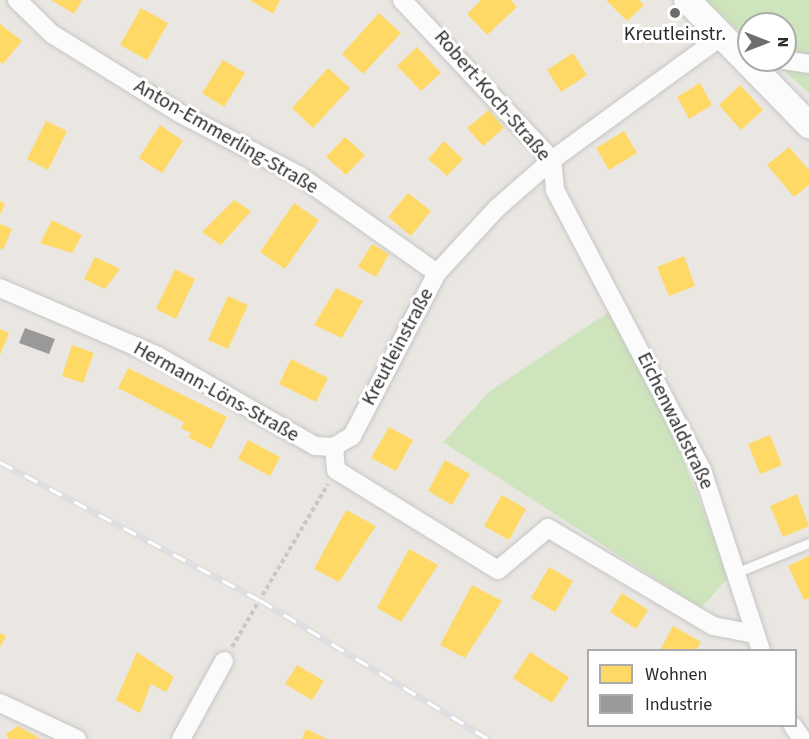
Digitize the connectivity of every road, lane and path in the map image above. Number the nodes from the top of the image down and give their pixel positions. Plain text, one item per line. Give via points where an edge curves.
1 (17, 0) edge
2 (402, 0) edge
3 (687, 0) edge
4 (722, 36) junction
5 (737, 44) edge
6 (809, 125) edge
7 (552, 160) junction
8 (597, 266) joint
9 (437, 273) junction
10 (0, 288) edge
11 (334, 447) junction
12 (336, 470) junction
13 (809, 543) edge
14 (738, 572) junction
15 (757, 642) edge
16 (224, 661) joint
17 (0, 703) edge
18 (77, 739) edge
19 (181, 739) edge

1 - 9 street, Anton-Emmerling-Straße via 52,34 181,114 300,176
2 - 7 street, Robert-Koch-Straße
3 - 4 main road
4 - 5 street
4 - 6 main road
4 - 7 street, Kreutleinstraße
7 - 8 street, Robert-Koch-Straße via 555,190
7 - 9 street, Kreutleinstraße via 497,208
8 - 14 street, Eichenwaldstraße via 702,470
9 - 11 street, Kreutleinstraße via 352,436
10 - 11 street, Hermann-Löns-Straße via 158,356 315,446
11 - 12 street
12 - 15 street via 498,570 548,528 713,626
12 - 16 path via 268,593
13 - 14 lane
14 - 15 street, Eichenwaldstraße
16 - 19 street
17 - 18 street

